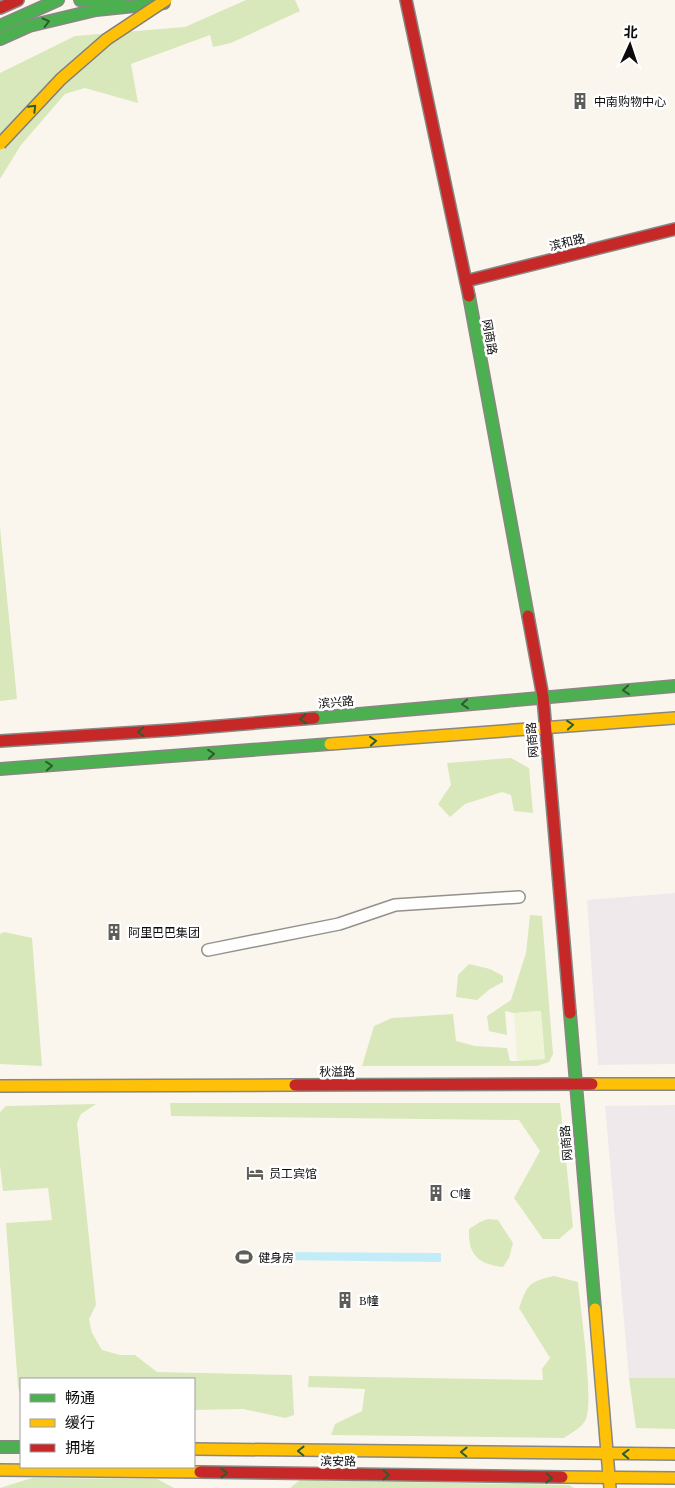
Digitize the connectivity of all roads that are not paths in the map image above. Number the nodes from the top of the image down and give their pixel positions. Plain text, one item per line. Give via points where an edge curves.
1 (18, 0) edge
2 (58, 0) edge
3 (80, 0) edge
4 (120, 0) edge
5 (166, 0) edge
6 (174, 0) edge
7 (406, 0) edge
8 (0, 8) edge
9 (0, 26) edge
10 (0, 39) edge
11 (0, 144) edge
12 (675, 229) edge
13 (466, 281) junction
14 (675, 686) edge
15 (543, 697) junction
16 (675, 718) edge
17 (545, 726) junction
18 (0, 741) edge
19 (0, 769) edge
20 (518, 897) dead end
21 (208, 950) dead end
22 (575, 1084) junction
23 (675, 1084) edge
24 (0, 1086) edge
25 (0, 1447) edge
26 (20, 1447) edge
27 (195, 1449) edge
28 (607, 1453) junction
29 (675, 1454) edge
30 (0, 1470) edge
31 (675, 1478) edge
32 (610, 1483) edge

1 - 8 main road
2 - 9 main road
3 - 4 main road
11 -> 5 main road, bridge via 61,79 107,39
10 -> 6 main road via 29,26 96,10
7 - 13 main road, 网商路
12 - 13 main road, 滨和路
13 - 15 main road, 网商路
14 -> 15 main road, 滨兴路
15 - 17 main road, 网商路
15 -> 18 main road, 滨兴路 via 172,730
17 -> 16 main road
19 -> 17 main road
17 - 22 main road, 网商路
20 - 21 street via 395,905 339,924
22 - 23 main road, 秋溢路
22 - 24 main road, 秋溢路
22 - 28 main road, 网商路
25 - 26 main road
28 -> 27 main road, 滨安路
29 -> 28 main road, 滨安路
28 - 32 main road, 网商路
30 -> 32 main road, 滨安路
31 - 32 main road, 滨安路

